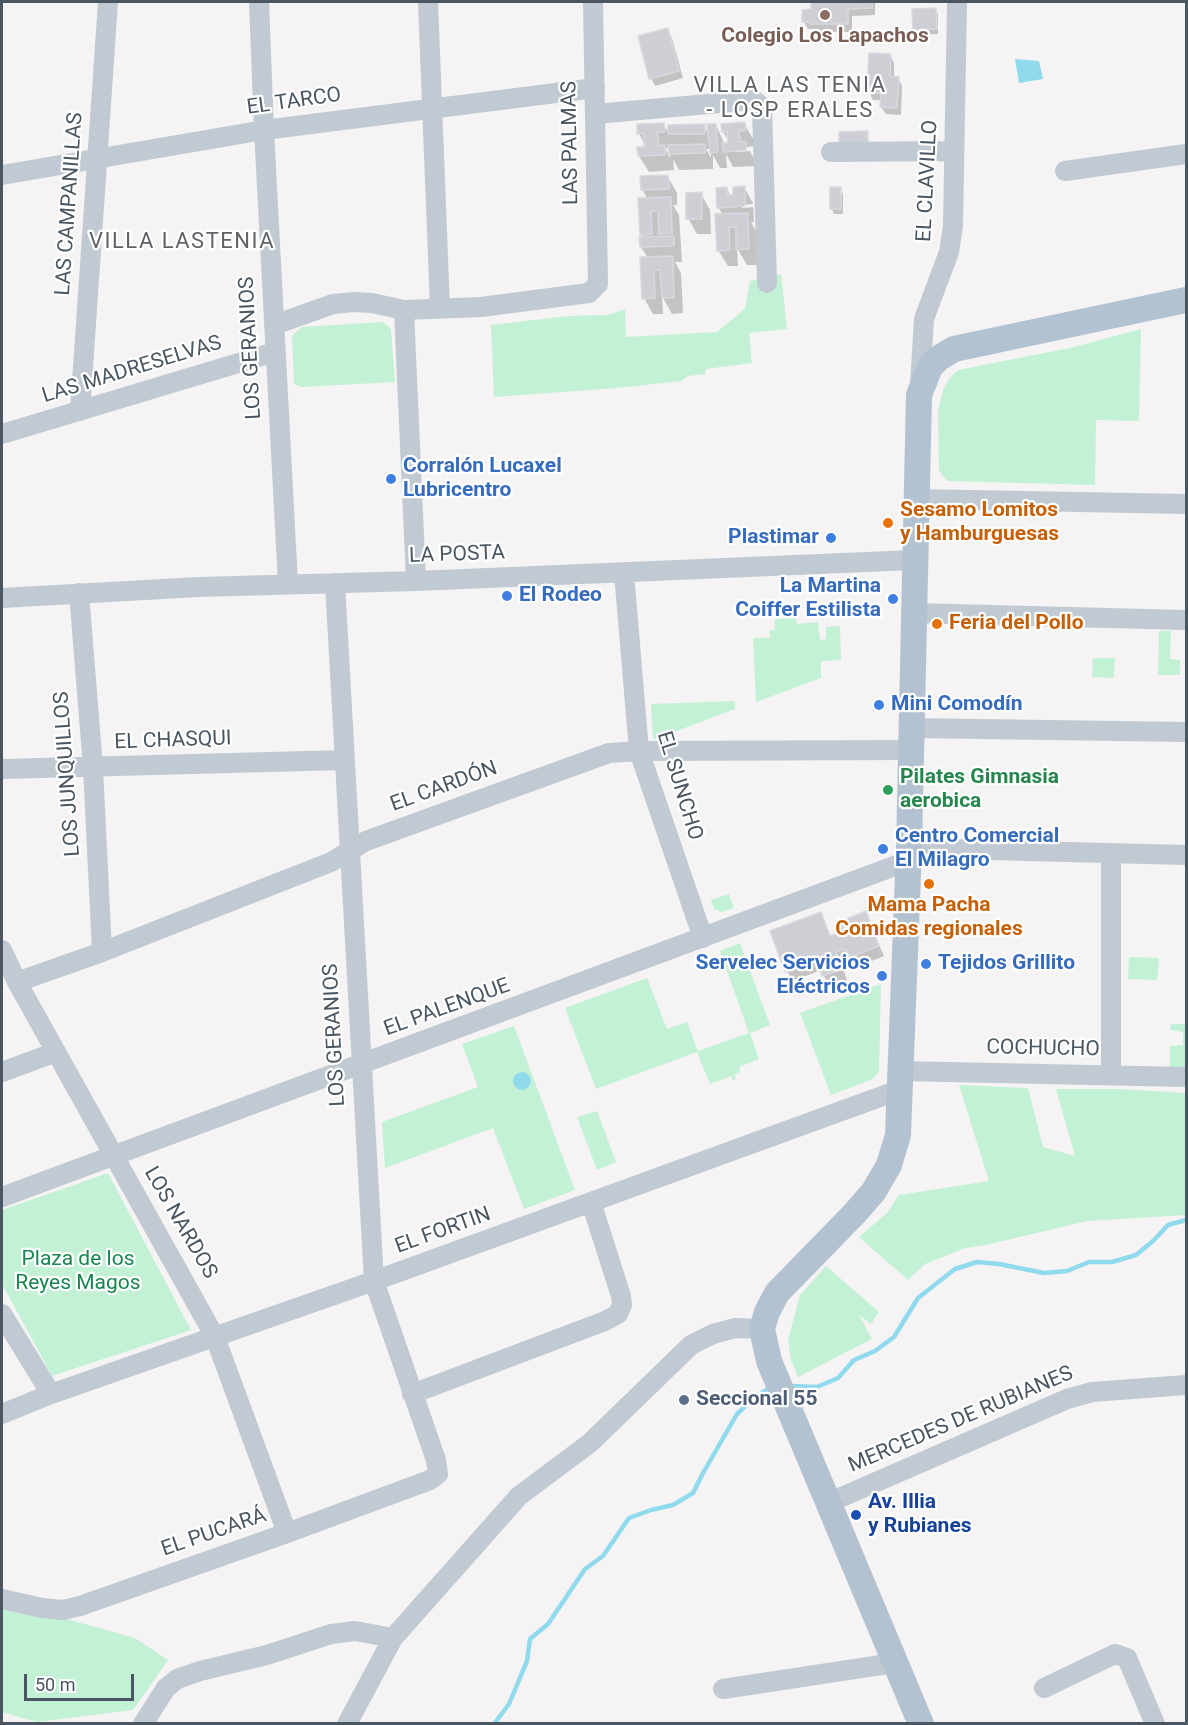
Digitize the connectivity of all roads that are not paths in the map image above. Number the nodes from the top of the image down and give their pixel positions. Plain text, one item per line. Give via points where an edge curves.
1 (108, 2) edge
2 (259, 2) edge
3 (428, 2) edge
4 (593, 2) edge
5 (957, 2) edge
6 (595, 88) junction
7 (433, 109) junction
8 (595, 114) junction
9 (264, 130) junction
10 (954, 151) junction
11 (831, 152) dead end
12 (1186, 154) edge
13 (98, 159) junction
14 (1065, 171) dead end
15 (2, 175) edge
16 (767, 283) dead end
17 (1186, 300) edge
18 (440, 308) junction
19 (404, 310) junction
20 (274, 325) junction
21 (275, 352) junction
22 (919, 395) junction
23 (80, 411) junction
24 (2, 434) edge
25 (916, 499) junction
26 (1186, 504) edge
27 (914, 560) junction
28 (624, 573) junction
29 (416, 581) junction
30 (335, 583) junction
31 (288, 584) junction
32 (80, 593) junction
33 (2, 598) edge
34 (914, 613) junction
35 (1186, 620) edge
36 (1186, 732) edge
37 (911, 739) junction
38 (639, 751) junction
39 (345, 760) junction
40 (93, 767) junction
41 (2, 769) edge
42 (349, 851) junction
43 (908, 854) junction
44 (1111, 855) junction
45 (1186, 855) edge
46 (703, 938) junction
47 (2, 950) edge
48 (102, 952) junction
49 (17, 982) junction
50 (56, 1052) junction
51 (361, 1065) junction
52 (2, 1072) edge
53 (1111, 1074) junction
54 (1186, 1077) edge
55 (899, 1081) junction
56 (113, 1155) junction
57 (2, 1197) edge
58 (591, 1202) junction
59 (374, 1281) junction
60 (2, 1314) edge
61 (762, 1329) junction
62 (214, 1337) junction
63 (1186, 1385) edge
64 (51, 1394) junction
65 (412, 1394) junction
66 (2, 1414) edge
67 (438, 1474) joint
68 (828, 1503) junction
69 (287, 1533) junction
70 (2, 1599) edge
71 (393, 1638) junction
72 (894, 1663) junction
73 (1044, 1688) dead end
74 (723, 1689) dead end
75 (143, 1724) edge
76 (347, 1724) edge
77 (921, 1724) edge
78 (1155, 1724) edge

1 - 13 street, LAS CAMPANILLAS
2 - 9 street, LOS GERANIOS
3 - 7 street
4 - 6 street, LAS PALMAS
5 - 10 street, EL CLAVILLO
6 - 7 street, EL TARCO
6 - 8 street, LAS PALMAS
7 - 9 street, EL TARCO
7 - 18 street
8 - 16 street via 754,100 762,106
8 - 18 street, LAS PALMAS via 598,284 589,293 481,307
9 - 13 street, EL TARCO
9 - 20 street, LOS GERANIOS
10 - 11 street
10 - 22 street, EL CLAVILLO via 953,226 949,252 924,319
12 - 14 street
13 - 15 street, EL TARCO
13 - 23 street, LAS CAMPANILLAS
17 - 22 main road via 954,349 930,367
18 - 19 street
19 - 20 street via 372,303 333,304
19 - 29 street
20 - 21 street, LOS GERANIOS
21 - 23 street, LAS MADRESELVAS
21 - 31 street, LOS GERANIOS
22 - 25 main road
23 - 24 street, LAS MADRESELVAS
25 - 26 street
25 - 27 main road
27 - 28 street, LA POSTA
27 - 34 main road
28 - 29 street, LA POSTA
28 - 38 street, EL SUNCHO
29 - 30 street, LA POSTA
30 - 31 street, LA POSTA
30 - 39 street, LOS GERANIOS
31 - 32 street, LA POSTA
32 - 33 street, LA POSTA
32 - 40 street, LOS JUNQUILLOS
34 - 35 street
34 - 37 main road
36 - 37 street, EL CARDÓN
37 - 38 street, EL CARDÓN
37 - 43 main road
38 - 42 street, EL CARDÓN via 609,753 366,841
38 - 46 street, EL SUNCHO
39 - 40 street, EL CHASQUI
39 - 42 street, LOS GERANIOS
40 - 41 street, EL CHASQUI
40 - 48 street, LOS JUNQUILLOS
42 - 48 street, EL CARDÓN via 331,862
42 - 51 street, LOS GERANIOS
43 - 44 street
43 - 46 street, EL PALENQUE
43 - 55 main road
44 - 45 street
44 - 53 street
46 - 51 street, EL PALENQUE
47 - 49 street, LOS NARDOS
48 - 49 street, EL CARDÓN
49 - 50 street, LOS NARDOS
50 - 52 street
50 - 56 street, LOS NARDOS
51 - 56 street, EL PALENQUE
51 - 59 street, LOS GERANIOS
53 - 54 street, COCHUCHO
53 - 55 street, COCHUCHO
55 - 58 street, EL FORTIN
55 - 61 main road via 898,1135 888,1166 855,1213 777,1293
56 - 57 street, EL PALENQUE
56 - 62 street, LOS NARDOS
58 - 59 street, EL FORTIN
58 - 65 street via 621,1296 618,1314
59 - 62 street, EL FORTIN
59 - 65 street, LOS GERANIOS
60 - 64 street
61 - 68 main road via 769,1361
61 - 71 street via 735,1328 691,1345 590,1443 519,1496
62 - 64 street, EL FORTIN
62 - 69 street, LOS NARDOS
63 - 68 street, MERCEDES DE RUBIANES via 1092,1392 1067,1399
64 - 66 street, EL FORTIN
65 - 67 street, LOS GERANIOS
67 - 69 street, EL PUCARÁ
68 - 72 main road
69 - 70 street, EL PUCARÁ via 63,1610
71 - 75 street via 355,1631 331,1634 200,1671 177,1679 166,1688
71 - 76 street
72 - 74 street
72 - 77 main road
73 - 78 street via 1115,1654 1127,1658

